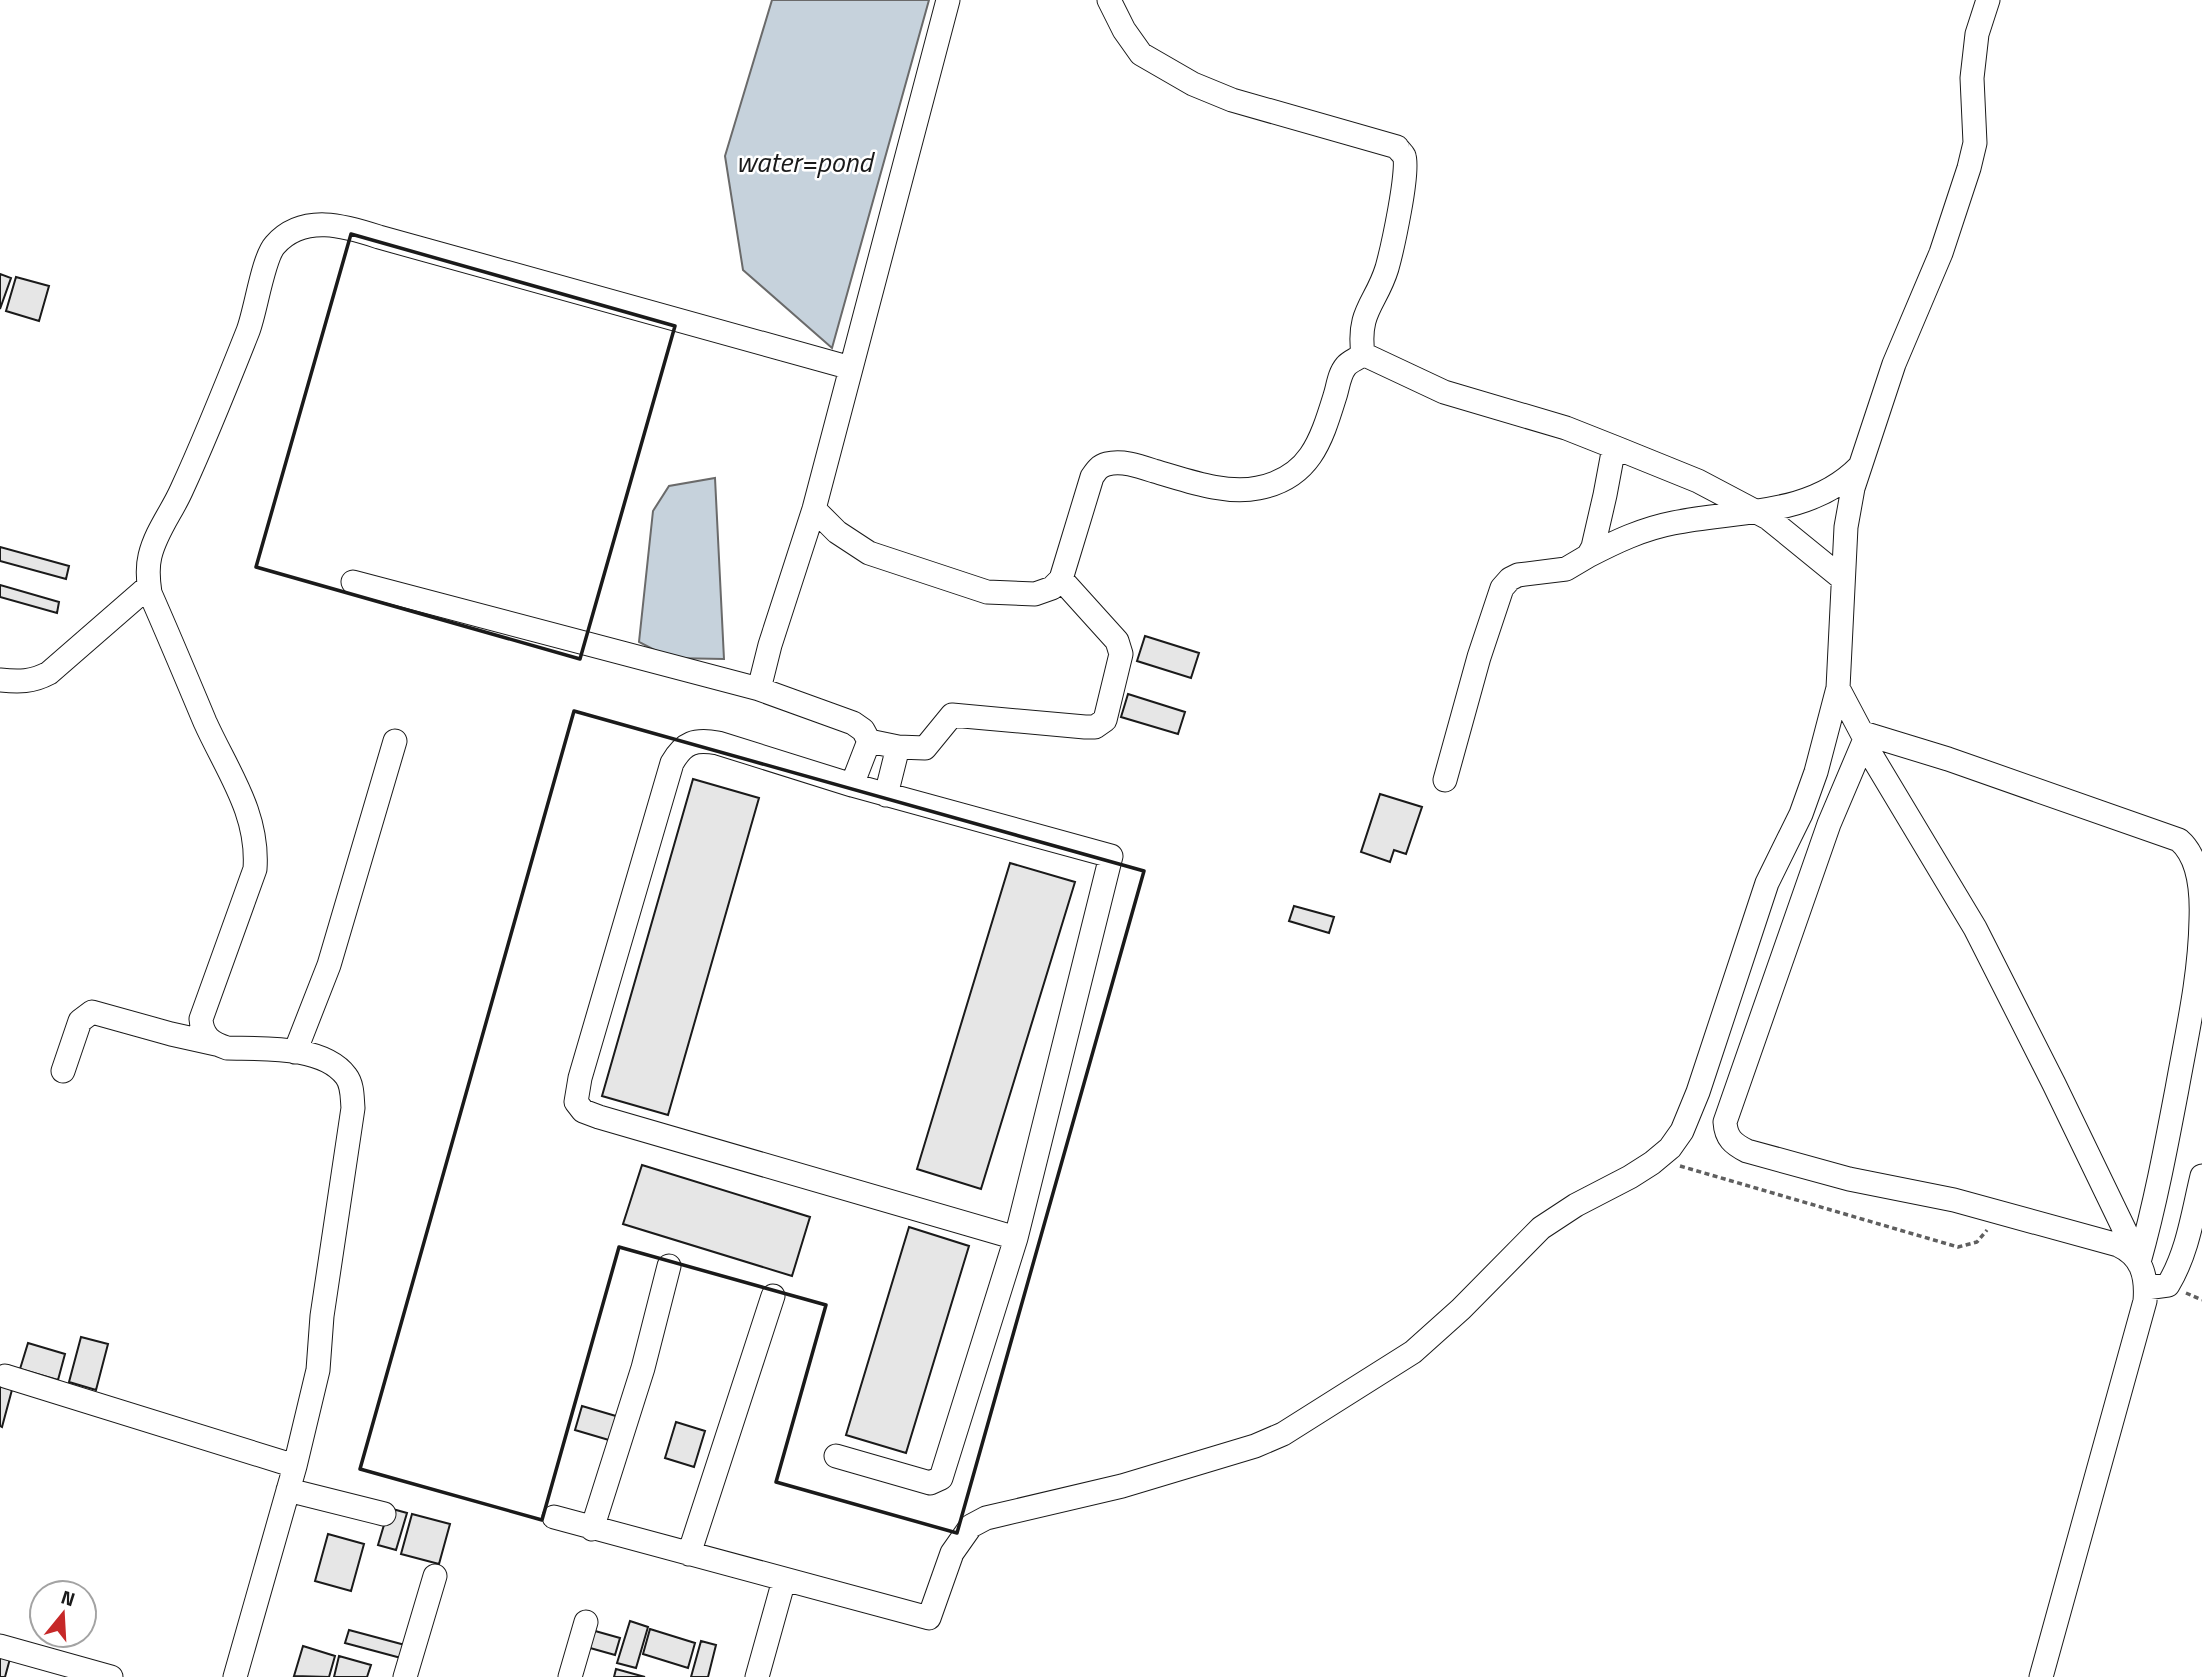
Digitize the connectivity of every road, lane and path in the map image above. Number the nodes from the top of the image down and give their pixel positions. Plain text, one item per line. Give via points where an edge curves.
1 (948, 0) edge
2 (1109, 0) edge
3 (1988, 0) edge
4 (1363, 354) junction
5 (851, 368) junction
6 (1614, 447) junction
7 (1860, 466) junction
8 (814, 509) junction
9 (1756, 512) junction
10 (1588, 556) junction
11 (1061, 579) junction
12 (1843, 579) junction
13 (353, 582) dead end
14 (149, 586) junction
15 (0, 680) edge
16 (1838, 688) junction
17 (759, 689) junction
18 (1863, 738) junction
19 (395, 741) dead end
20 (869, 741) junction
21 (898, 747) junction
22 (1445, 780) dead end
23 (852, 785) junction
24 (886, 795) junction
25 (216, 1044) junction
26 (295, 1052) junction
27 (64, 1071) dead end
28 (1657, 1159) junction
29 (2202, 1176) edge
30 (2004, 1214) junction
31 (1016, 1238) junction
32 (2133, 1256) junction
33 (669, 1266) dead end
34 (2146, 1288) junction
35 (772, 1296) dead end
36 (5, 1376) dead end
37 (835, 1456) dead end
38 (295, 1466) junction
39 (288, 1490) junction
40 (384, 1514) dead end
41 (554, 1517) dead end
42 (592, 1529) junction
43 (689, 1553) junction
44 (435, 1576) dead end
45 (784, 1580) junction
46 (586, 1622) dead end
47 (0, 1646) edge
48 (85, 1674) edge
49 (111, 1677) edge
50 (235, 1677) edge
51 (405, 1677) edge
52 (570, 1677) edge
53 (757, 1677) edge
54 (2040, 1677) edge

1 - 5 street
2 - 4 street via 1141,54 1193,84 1232,100 1397,147 1404,155 1403,190 1387,268 1361,330
3 - 7 street via 1972,78 1975,143 1966,178
4 - 6 street via 1444,391
4 - 11 street via 1346,366 1313,455 1273,484 1228,489 1117,462 1098,468
5 - 8 street
5 - 14 street via 347,226 308,225 273,246 252,321 150,555
6 - 9 street via 1698,481
6 - 10 street
7 - 9 street via 1827,492
7 - 12 street via 1846,527
8 - 11 street via 869,554 987,592 1035,594
8 - 17 street
9 - 10 street via 1673,523 1630,535
9 - 12 street
10 - 22 street via 1566,569 1518,575 1502,588
11 - 21 street via 1117,641 1121,654 1105,720 1085,727 952,715 925,748
12 - 16 street
13 - 17 street
14 - 15 street via 49,673 37,680
14 - 25 street via 245,805 257,845 255,869 201,1019 205,1036
16 - 18 street
16 - 28 street via 1816,772 1767,884 1698,1091 1682,1131
17 - 20 street via 853,723
18 - 30 street via 1770,988 1725,1122 1726,1134 1747,1151
18 - 32 street via 1975,928 2121,1222
18 - 32 street via 1948,759 2179,840 2190,849 2201,918 2194,997 2155,1203
19 - 26 street via 329,965
20 - 21 street
20 - 23 street
21 - 24 street
23 - 24 street
23 - 31 street via 718,743 701,740 678,753 576,1102 583,1111 599,1117
24 - 31 street via 1111,856
25 - 26 street
25 - 27 street via 92,1012 80,1021
26 - 38 street via 328,1061 347,1076 352,1108 318,1370
28 - 30 path via 1958,1247 1977,1242
28 - 45 street via 1541,1228 1413,1352 1283,1434 1122,1486 1005,1512 971,1526 952,1553 929,1618
29 - 34 street via 2175,1273 2168,1285
30 - 32 street
31 - 37 street via 941,1478 930,1483
32 - 34 street via 2144,1272
33 - 42 street via 643,1368
34 - 54 street
35 - 43 street
36 - 38 street
38 - 39 street
39 - 40 street
39 - 50 street
41 - 42 street
42 - 43 street
43 - 45 street
44 - 51 street
45 - 53 street
46 - 52 street
47 - 48 street
48 - 49 street

